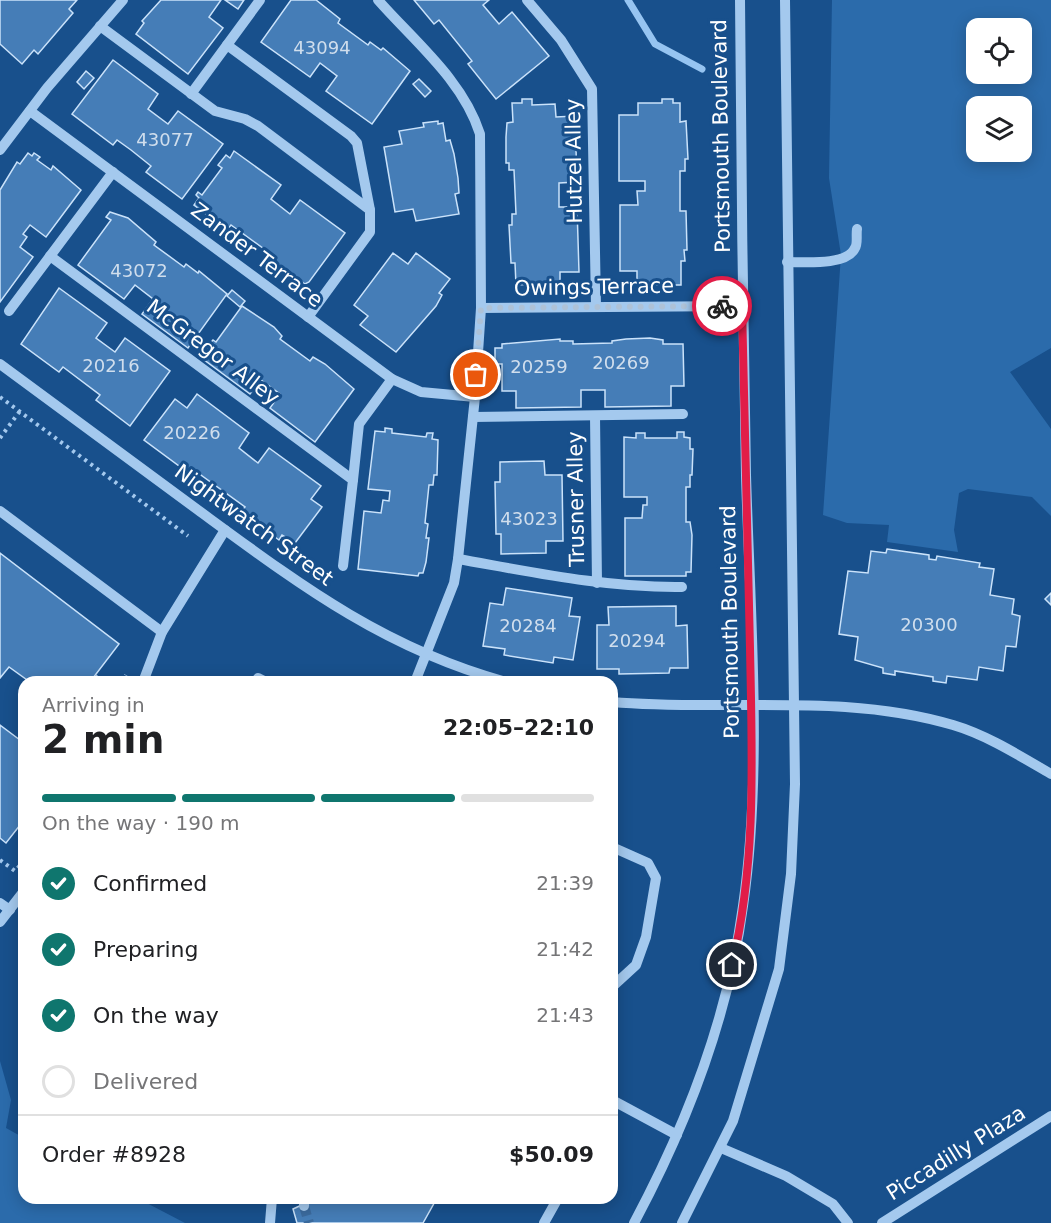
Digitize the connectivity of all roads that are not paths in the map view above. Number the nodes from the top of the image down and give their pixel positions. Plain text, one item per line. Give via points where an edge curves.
1 (123, 0) edge
2 (260, 0) edge
3 (378, 0) edge
4 (527, 0) edge
5 (740, 0) edge
6 (785, 0) edge
7 (100, 26) junction
8 (227, 45) junction
9 (191, 94) junction
10 (30, 111) junction
11 (0, 150) edge
12 (113, 172) junction
13 (370, 210) junction
14 (857, 229) dead end
15 (50, 256) junction
16 (787, 262) junction
17 (596, 306) junction
18 (742, 306) junction
19 (481, 308) junction
20 (9, 311) dead end
21 (308, 317) junction
22 (0, 364) edge
23 (392, 379) junction
24 (475, 398) junction
25 (682, 414) dead end
26 (595, 416) junction
27 (473, 417) junction
28 (352, 480) junction
29 (0, 511) edge
30 (225, 530) junction
31 (458, 559) junction
32 (344, 566) dead end
33 (597, 583) junction
34 (682, 587) dead end
35 (162, 632) junction
36 (424, 655) junction
37 (145, 676) edge
38 (417, 676) edge
39 (488, 676) edge
40 (618, 703) edge
41 (752, 706) junction
42 (794, 706) junction
43 (1051, 774) edge
44 (618, 850) edge
45 (18, 899) edge
46 (0, 903) edge
47 (10, 910) junction
48 (0, 922) edge
49 (618, 982) edge
50 (618, 1103) edge
51 (1051, 1116) edge
52 (677, 1135) junction
53 (721, 1148) junction
54 (272, 1204) edge
55 (555, 1204) edge
56 (270, 1223) edge
57 (544, 1223) edge
58 (634, 1223) edge
59 (682, 1223) edge
60 (848, 1223) edge
61 (882, 1223) edge

1 - 7 street
2 - 8 street
3 - 19 street via 462,93 473,112 480,134
4 - 17 street, Hutzel Alley via 561,40 592,89
5 - 18 street, Portsmouth Boulevard
6 - 16 street
7 - 9 street
7 - 10 street
8 - 9 street
8 - 13 street via 351,136 357,143
9 - 13 street via 215,111 258,126
10 - 11 street
10 - 12 street, Zander Terrace
12 - 15 street
12 - 21 street, Zander Terrace
13 - 21 street via 370,232
14 - 16 street via 856,248 848,257
15 - 20 street
15 - 28 street, McGregor Alley
16 - 42 street
17 - 18 street, Owings Terrace
17 - 19 street, Owings Terrace
18 - 41 street, Portsmouth Boulevard
19 - 24 street
21 - 23 street, Zander Terrace
22 - 30 street, Nightwatch Street
23 - 24 street, Zander Terrace via 421,392
23 - 28 street via 359,424
24 - 27 street
25 - 26 street, Trusner Alley
26 - 27 street, Trusner Alley
26 - 33 street, Trusner Alley
27 - 31 street
28 - 32 street
29 - 35 street
30 - 35 street
30 - 36 street, Nightwatch Street via 309,591
31 - 33 street, Trusner Alley
31 - 36 street via 454,583
33 - 34 street, Trusner Alley
35 - 37 street
36 - 38 street
36 - 39 street, Nightwatch Street
40 - 41 street
41 - 42 street
41 - 52 street, Portsmouth Boulevard via 751,827 736,949 711,1047
42 - 43 street via 845,705 905,713 955,726
42 - 53 street via 791,874 779,969 751,1068
44 - 49 street via 648,863 656,878 646,937 636,965
45 - 47 street
46 - 47 street
47 - 48 street
50 - 52 street
51 - 61 street, Piccadilly Plaza
52 - 58 street, Portsmouth Boulevard
53 - 59 street
53 - 60 street via 786,1176 833,1204
54 - 56 street
55 - 57 street

